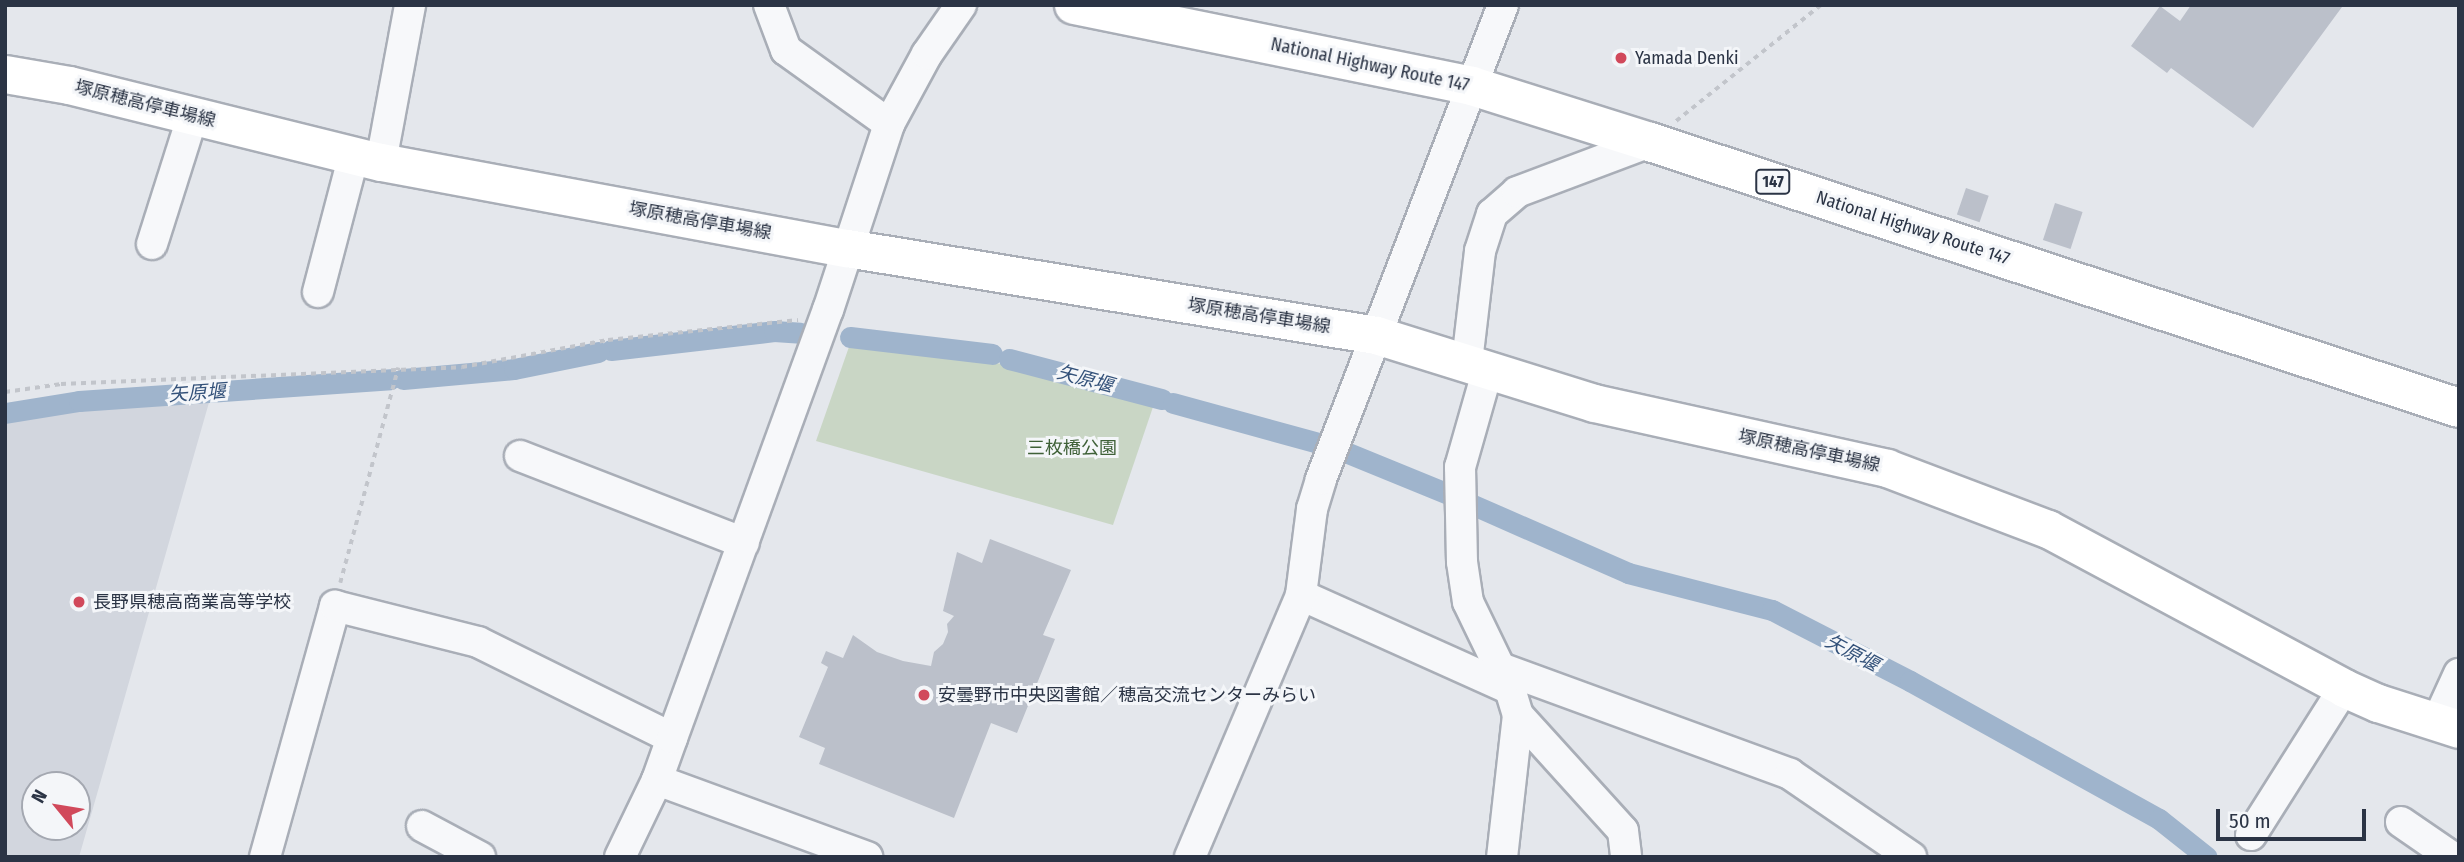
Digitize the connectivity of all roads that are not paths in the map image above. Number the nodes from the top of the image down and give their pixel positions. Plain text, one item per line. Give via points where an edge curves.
1 (410, 5) edge
2 (769, 5) edge
3 (961, 5) edge
4 (1074, 5) edge
5 (1503, 5) edge
6 (5, 74) edge
7 (1472, 86) junction
8 (193, 116) junction
9 (889, 124) junction
10 (1650, 142) junction
11 (368, 159) junction
12 (152, 244) dead end
13 (848, 248) junction
14 (318, 292) dead end
15 (1376, 335) junction
16 (1478, 366) junction
17 (2459, 408) edge
18 (520, 456) dead end
19 (744, 543) junction
20 (1301, 595) junction
21 (2459, 674) edge
22 (2344, 688) junction
23 (1509, 690) junction
24 (2448, 725) edge
25 (672, 738) junction
26 (657, 780) junction
27 (2401, 822) dead end
28 (422, 825) dead end
29 (2251, 835) dead end
30 (265, 857) edge
31 (480, 857) edge
32 (620, 857) edge
33 (867, 857) edge
34 (1190, 857) edge
35 (1502, 857) edge
36 (1626, 857) edge
37 (1911, 857) edge
38 (2452, 857) edge

1 - 11 street
2 - 9 street via 786,50
3 - 9 street via 927,54
4 - 7 highway, National Highway Route 147 / 147
5 - 7 street
6 - 8 main road, 塚原穂高停車場線
7 - 10 highway, National Highway Route 147 / 147
7 - 15 street
8 - 11 main road, 塚原穂高停車場線
8 - 12 street
9 - 13 street
10 - 16 street via 1517,192 1492,214 1480,251
10 - 17 highway, National Highway Route 147 / 147
11 - 13 main road, 塚原穂高停車場線
11 - 14 street
13 - 15 main road, 塚原穂高停車場線
13 - 19 street
15 - 16 main road, 塚原穂高停車場線
15 - 20 street via 1312,509
16 - 22 main road, 塚原穂高停車場線 via 1594,403 1887,468 2048,529
16 - 23 street via 1460,467 1462,562 1468,602
18 - 19 street
19 - 25 street
20 - 23 street
20 - 34 street
21 - 24 street
22 - 24 main road, 塚原穂高停車場線
22 - 29 street
23 - 35 street
23 - 36 street via 1623,831
23 - 37 street via 1790,774
25 - 26 street
25 - 30 street via 478,642 335,606
26 - 32 street
26 - 33 street
27 - 38 street
28 - 31 street

